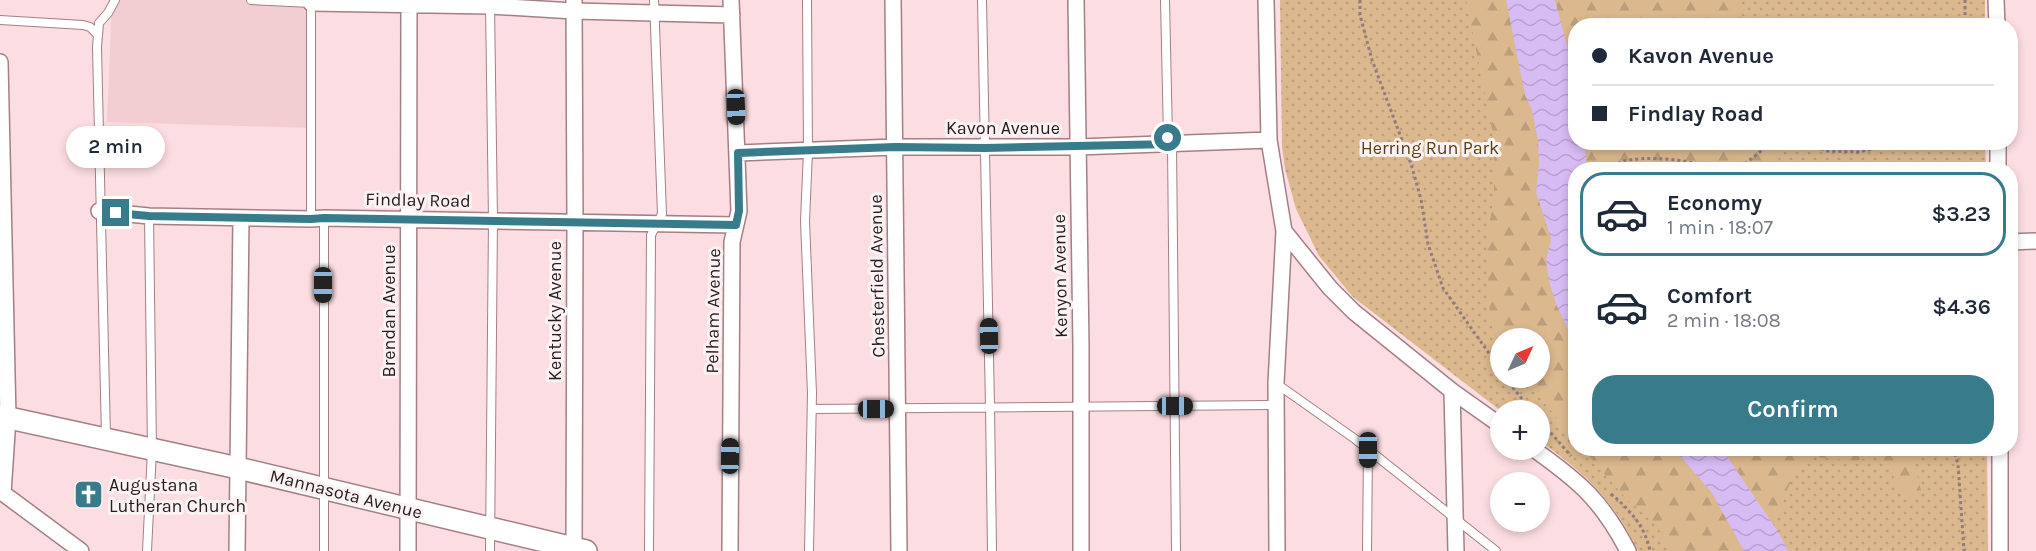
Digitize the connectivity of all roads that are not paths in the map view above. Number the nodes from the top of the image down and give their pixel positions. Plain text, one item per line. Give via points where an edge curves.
1 (115, 0) edge
2 (250, 0) edge
3 (807, 0) edge
4 (893, 0) edge
5 (982, 0) edge
6 (1076, 0) edge
7 (1165, 0) edge
8 (1266, 0) edge
9 (1996, 0) edge
10 (311, 3) junction
11 (409, 3) edge
12 (490, 3) edge
13 (574, 6) edge
14 (655, 6) edge
15 (732, 8) edge
16 (1996, 18) edge
17 (0, 20) edge
18 (98, 35) junction
19 (0, 62) edge
20 (1269, 140) junction
21 (1172, 144) junction
22 (895, 147) junction
23 (1078, 147) junction
24 (985, 148) junction
25 (808, 151) junction
26 (738, 153) junction
27 (99, 211) junction
28 (149, 216) junction
29 (241, 218) junction
30 (317, 218) junction
31 (409, 219) junction
32 (493, 220) junction
33 (575, 222) junction
34 (657, 224) junction
35 (736, 225) junction
36 (1284, 231) junction
37 (2036, 241) edge
38 (2018, 242) edge
39 (1276, 383) junction
40 (1452, 391) junction
41 (1081, 405) junction
42 (1276, 405) junction
43 (1175, 406) junction
44 (990, 407) junction
45 (812, 408) junction
46 (897, 409) junction
47 (4, 417) edge
48 (1490, 418) edge
49 (106, 439) junction
50 (152, 450) junction
51 (1368, 450) junction
52 (2000, 456) edge
53 (1548, 460) edge
54 (238, 468) junction
55 (324, 489) junction
56 (2, 492) edge
57 (408, 509) junction
58 (1455, 520) junction
59 (491, 529) junction
60 (61, 545) edge
61 (578, 550) edge
62 (81, 551) edge
63 (147, 551) edge
64 (237, 551) edge
65 (324, 551) edge
66 (408, 551) edge
67 (490, 551) edge
68 (649, 551) edge
69 (730, 551) edge
70 (809, 551) edge
71 (899, 551) edge
72 (992, 551) edge
73 (1081, 551) edge
74 (1176, 551) edge
75 (1276, 551) edge
76 (1367, 551) edge
77 (1456, 551) edge
78 (1496, 551) edge
79 (1628, 551) edge
80 (2000, 551) edge

1 - 18 lane via 99,23
2 - 10 lane
3 - 25 lane
4 - 22 street, Chesterfield Avenue
5 - 24 lane
6 - 23 street, Kenyon Avenue
7 - 21 lane via 1168,138
8 - 20 street
9 - 16 street
10 - 11 street
10 - 30 lane
11 - 12 street
11 - 31 street, Brendan Avenue
12 - 13 street
12 - 32 lane
13 - 14 street
13 - 33 street, Kentucky Avenue
14 - 15 street
14 - 34 lane via 662,214
15 - 26 street, Pelham Avenue
17 - 18 lane via 83,25
18 - 27 lane
19 - 47 street
20 - 21 street, Kavon Avenue
20 - 36 street
21 - 23 street, Kavon Avenue
21 - 43 lane
22 - 24 street, Kavon Avenue
22 - 25 street, Kavon Avenue
22 - 46 street, Chesterfield Avenue
23 - 24 street, Kavon Avenue
23 - 41 street, Kenyon Avenue
24 - 44 lane
25 - 26 street, Kavon Avenue
25 - 45 lane via 805,221
26 - 35 street, Pelham Avenue
27 - 28 street, Findlay Road
27 - 49 lane
28 - 29 street, Findlay Road
28 - 50 lane
29 - 30 street, Findlay Road
29 - 54 street
30 - 31 street, Findlay Road
30 - 55 lane
31 - 32 street, Findlay Road
31 - 57 street, Brendan Avenue
32 - 33 street, Findlay Road
32 - 59 lane
33 - 34 street, Findlay Road
33 - 61 street, Kentucky Avenue
34 - 35 street, Findlay Road
34 - 68 lane via 651,235
35 - 69 street, Pelham Avenue via 732,242
36 - 39 street
36 - 40 street via 1354,312
37 - 38 street
39 - 42 street
39 - 51 lane
40 - 48 street
40 - 58 street
41 - 43 lane
41 - 44 lane
41 - 73 street, Kenyon Avenue
42 - 43 lane
42 - 75 street
43 - 74 lane
44 - 46 lane
44 - 72 lane
45 - 46 lane
45 - 70 lane
46 - 71 street, Chesterfield Avenue
47 - 49 street, Mannasota Avenue
47 - 56 street
49 - 50 street, Mannasota Avenue
50 - 54 street, Mannasota Avenue
50 - 63 lane
51 - 58 lane
51 - 76 lane
52 - 80 street
53 - 79 street via 1590,493
54 - 55 street, Mannasota Avenue
54 - 64 street
55 - 57 street, Mannasota Avenue
55 - 65 lane
56 - 60 street
57 - 59 street, Mannasota Avenue
57 - 66 street, Brendan Avenue
58 - 77 street
58 - 78 lane
59 - 61 street, Mannasota Avenue
59 - 67 lane
60 - 62 street

